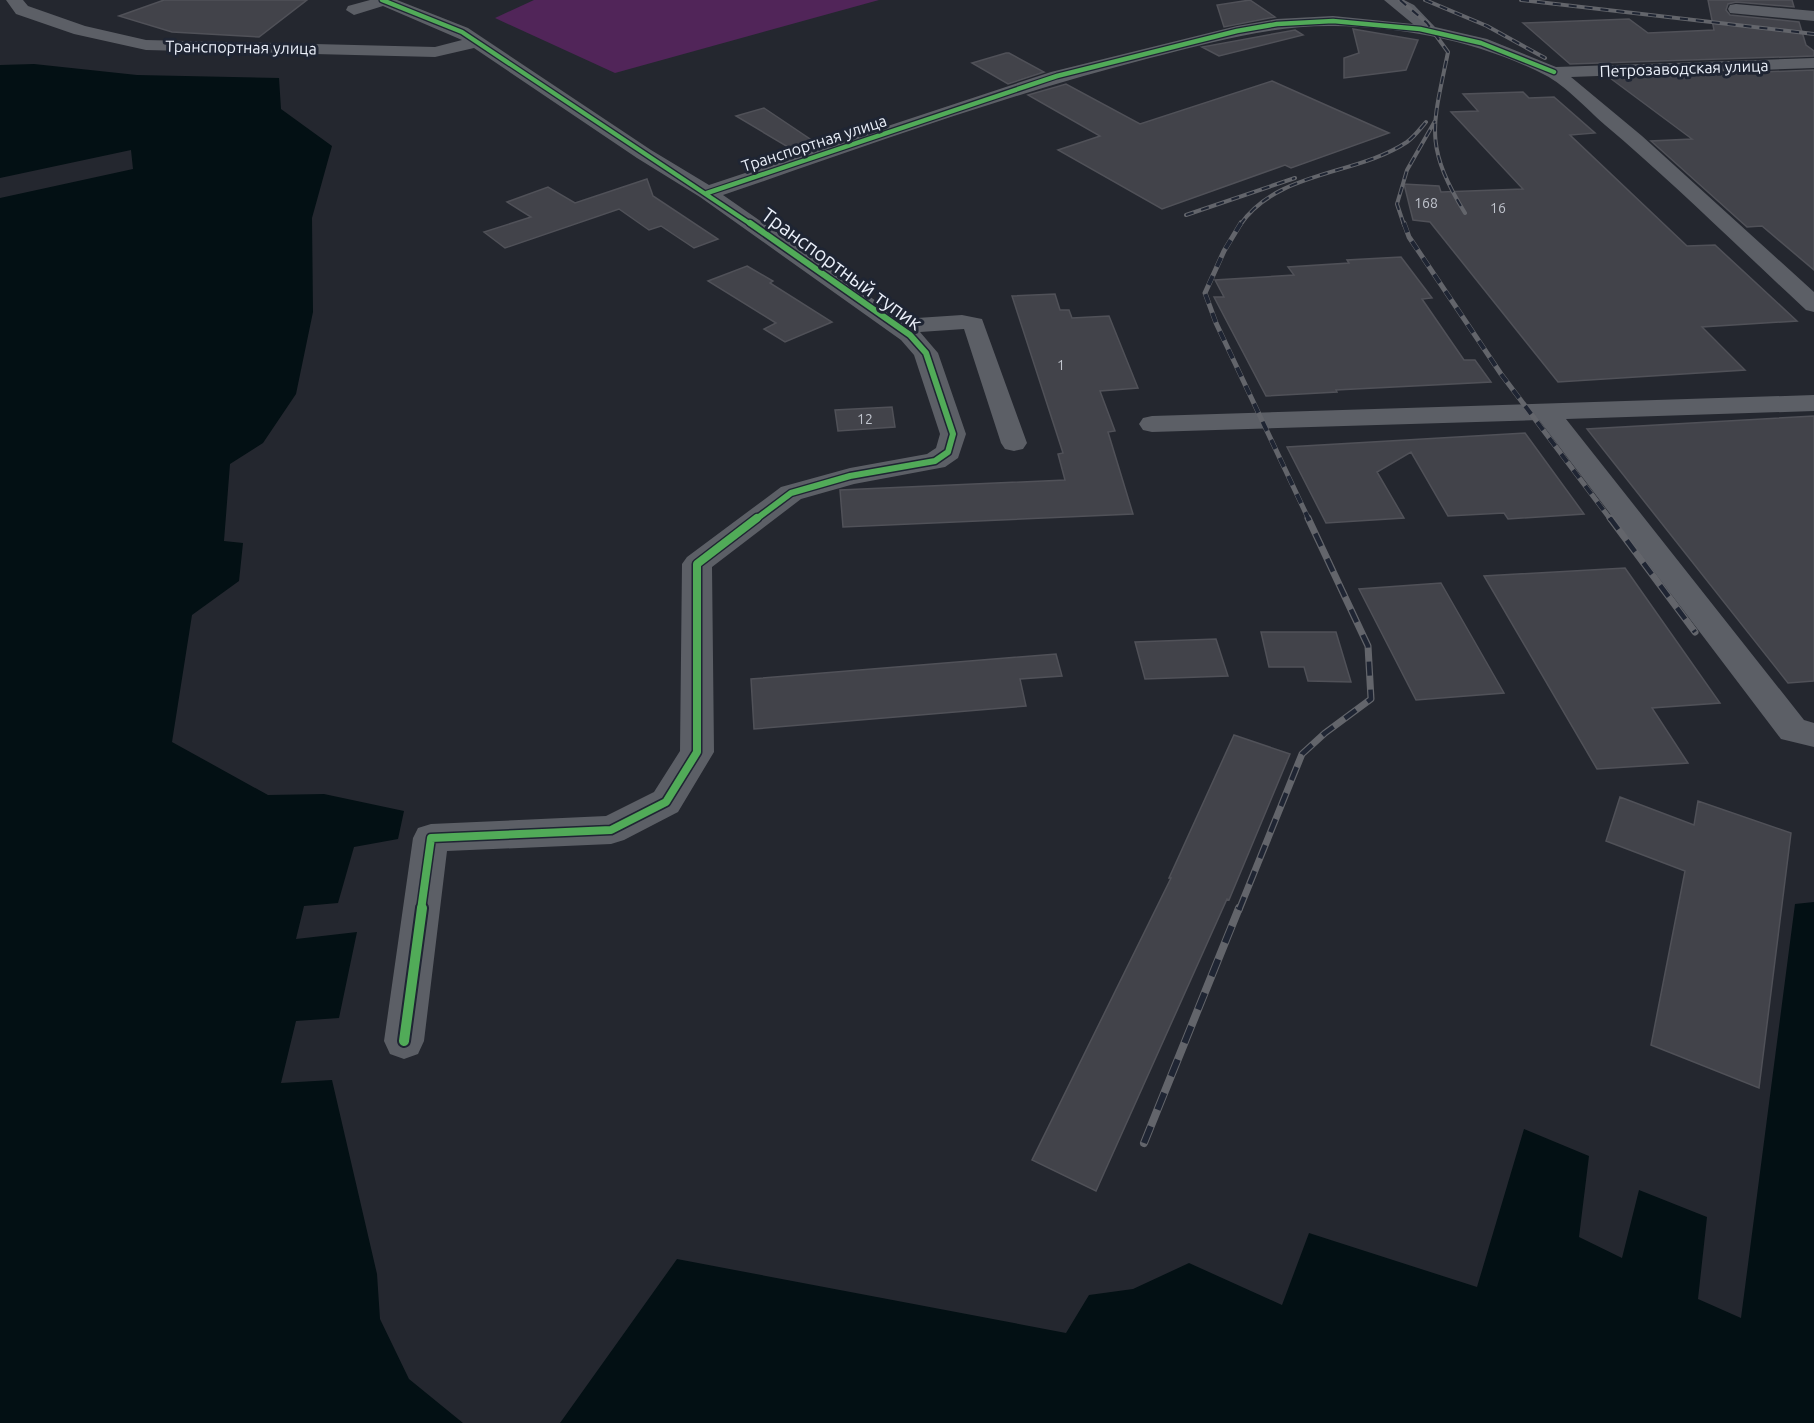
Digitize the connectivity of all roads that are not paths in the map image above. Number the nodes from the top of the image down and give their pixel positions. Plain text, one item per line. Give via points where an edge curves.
1 (14, 0) edge
2 (1392, 0) edge
3 (383, 1) edge
4 (1736, 9) dead end
5 (354, 10) dead end
6 (1814, 16) edge
7 (1430, 31) junction
8 (476, 42) junction
9 (1814, 63) edge
10 (1554, 72) junction
11 (707, 193) junction
12 (1814, 305) edge
13 (898, 326) junction
14 (1814, 403) edge
15 (1547, 412) junction
16 (1152, 424) dead end
17 (1014, 443) dead end
18 (1814, 735) edge
19 (404, 1041) dead end

1 - 8 street, Транспортная улица via 22,10 80,30 146,45 435,52
2 - 7 street via 1408,9
3 - 5 street
3 - 8 street via 462,32
4 - 6 street
7 - 10 street via 1481,43
7 - 11 street, Транспортная улица via 1355,22 1329,12 1297,22 1237,31 1057,76
8 - 11 street
9 - 10 street, Петрозаводская улица
10 - 12 street via 1635,140
11 - 13 street, Транспортный тупик
13 - 17 street via 962,321 974,324
13 - 19 street, Транспортный тупик via 926,353 953,434 948,452 935,461 850,476 791,493 697,564 697,752 666,802 611,830 431,838
14 - 15 street
15 - 16 street
15 - 18 street via 1793,730

